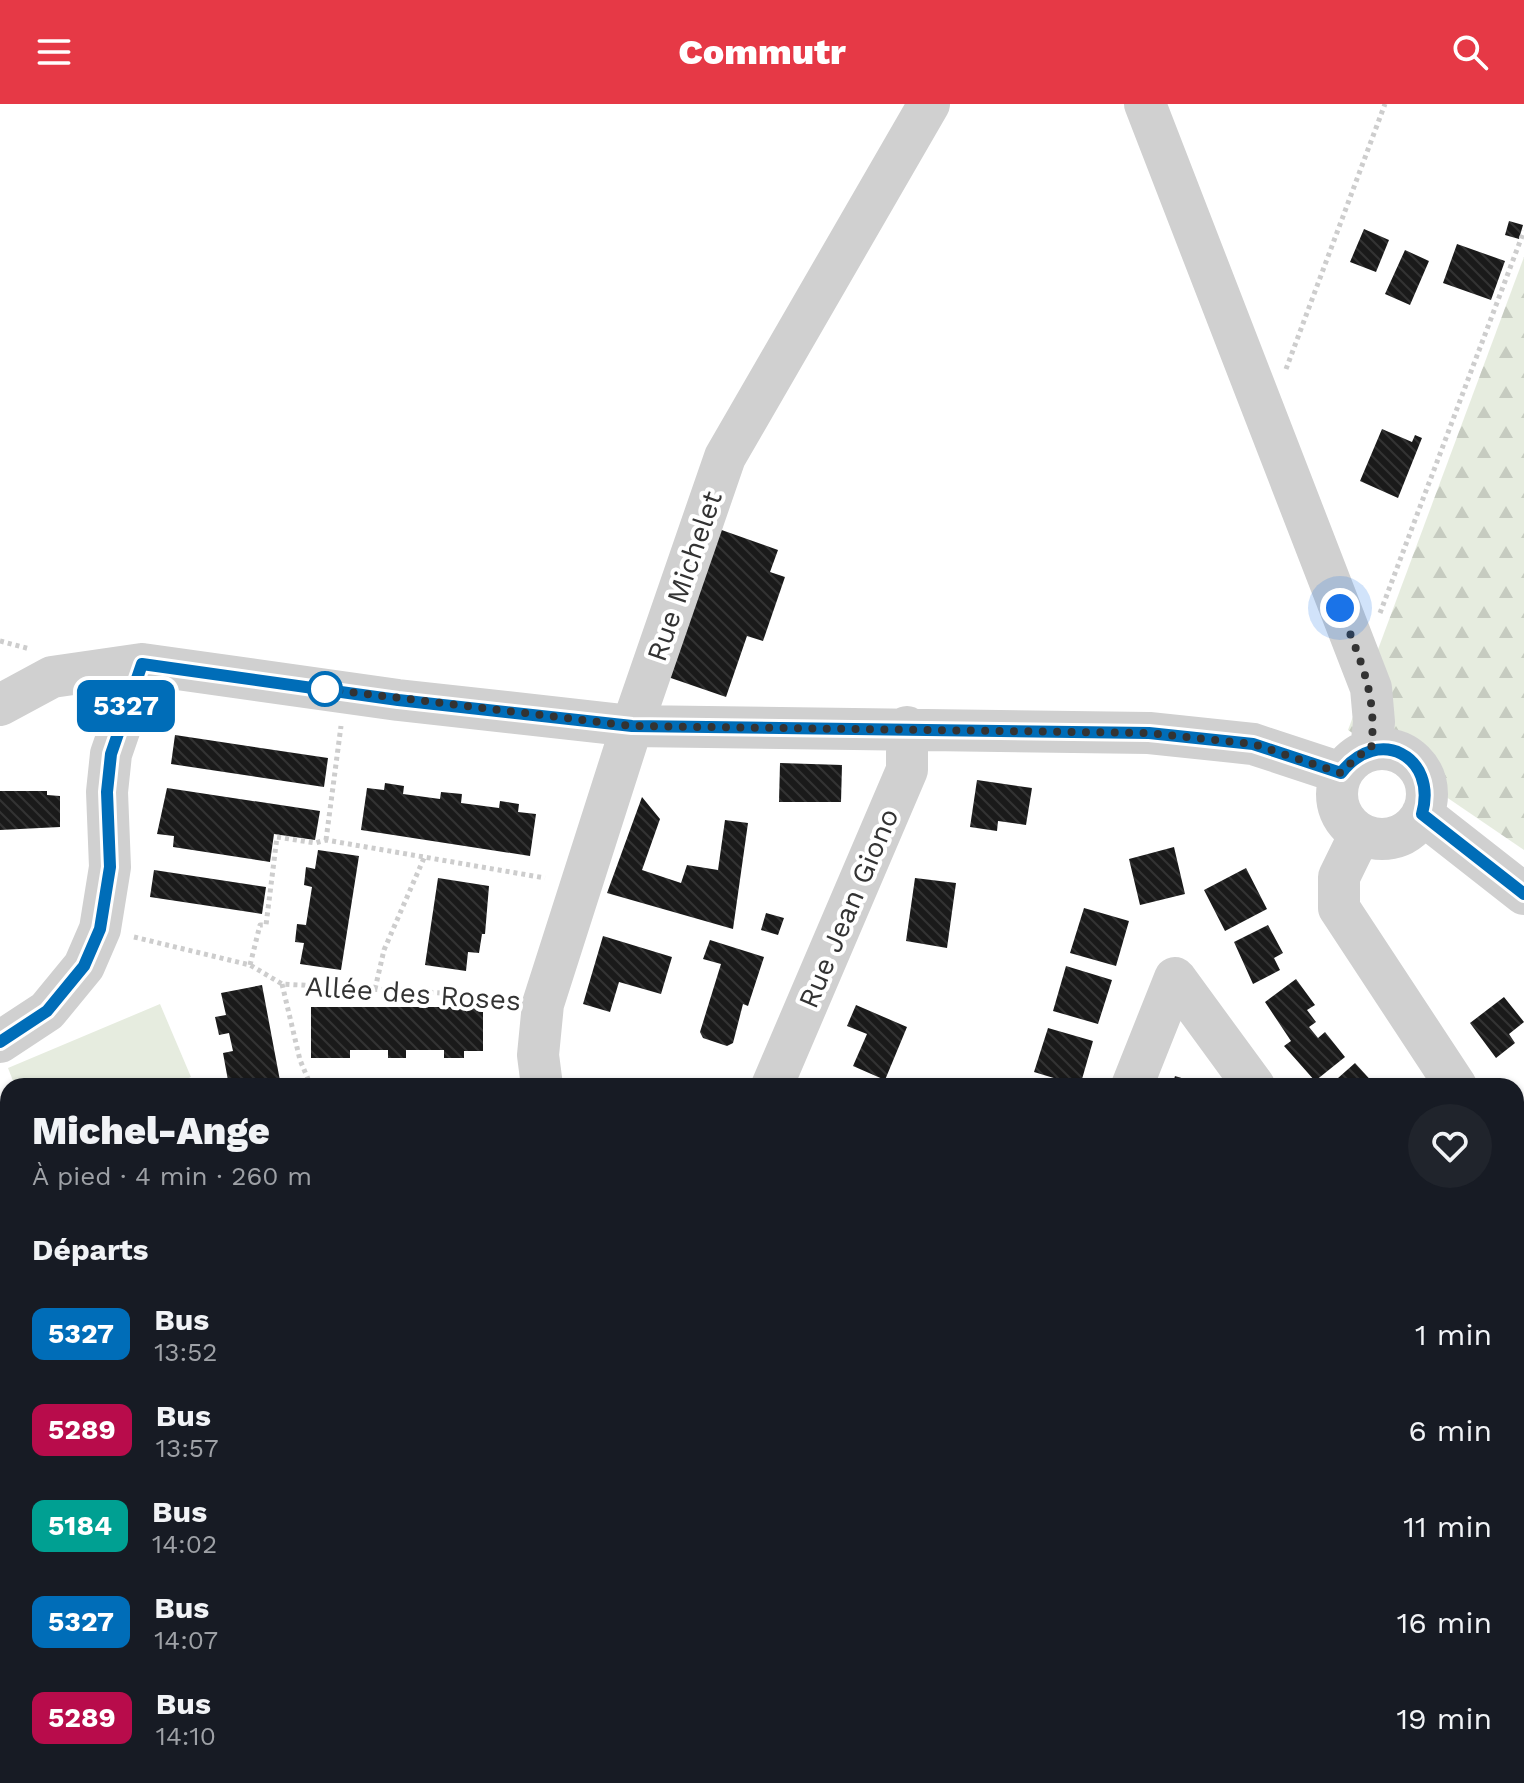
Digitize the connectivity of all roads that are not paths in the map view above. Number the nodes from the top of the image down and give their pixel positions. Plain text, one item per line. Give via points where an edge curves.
1 (929, 104) edge
2 (1145, 104) edge
3 (142, 664) junction
4 (0, 705) edge
5 (632, 726) junction
6 (907, 727) junction
7 (1356, 762) junction
8 (1422, 814) junction
9 (1360, 834) junction
10 (1524, 894) edge
11 (0, 1042) edge
12 (541, 1078) edge
13 (775, 1078) edge
14 (1135, 1078) edge
15 (1248, 1078) edge
16 (1451, 1078) edge

1 - 5 street, Rue Michelet via 725,457
2 - 7 street via 1371,688 1374,722
3 - 4 street via 52,677
3 - 5 street
3 - 11 street via 111,754 110,867 100,929 84,966 47,1011
5 - 6 street
5 - 12 street, Rue Michelet via 543,1004
6 - 7 street via 1178,736
6 - 13 street, Rue Jean Giono via 907,770
7 - 8 street via 1388,749 1404,755 1425,781
7 - 9 street via 1337,800 1341,814
8 - 9 street via 1414,826 1388,839
8 - 10 street
9 - 16 street via 1339,877 1339,908
14 - 15 street via 1175,978

